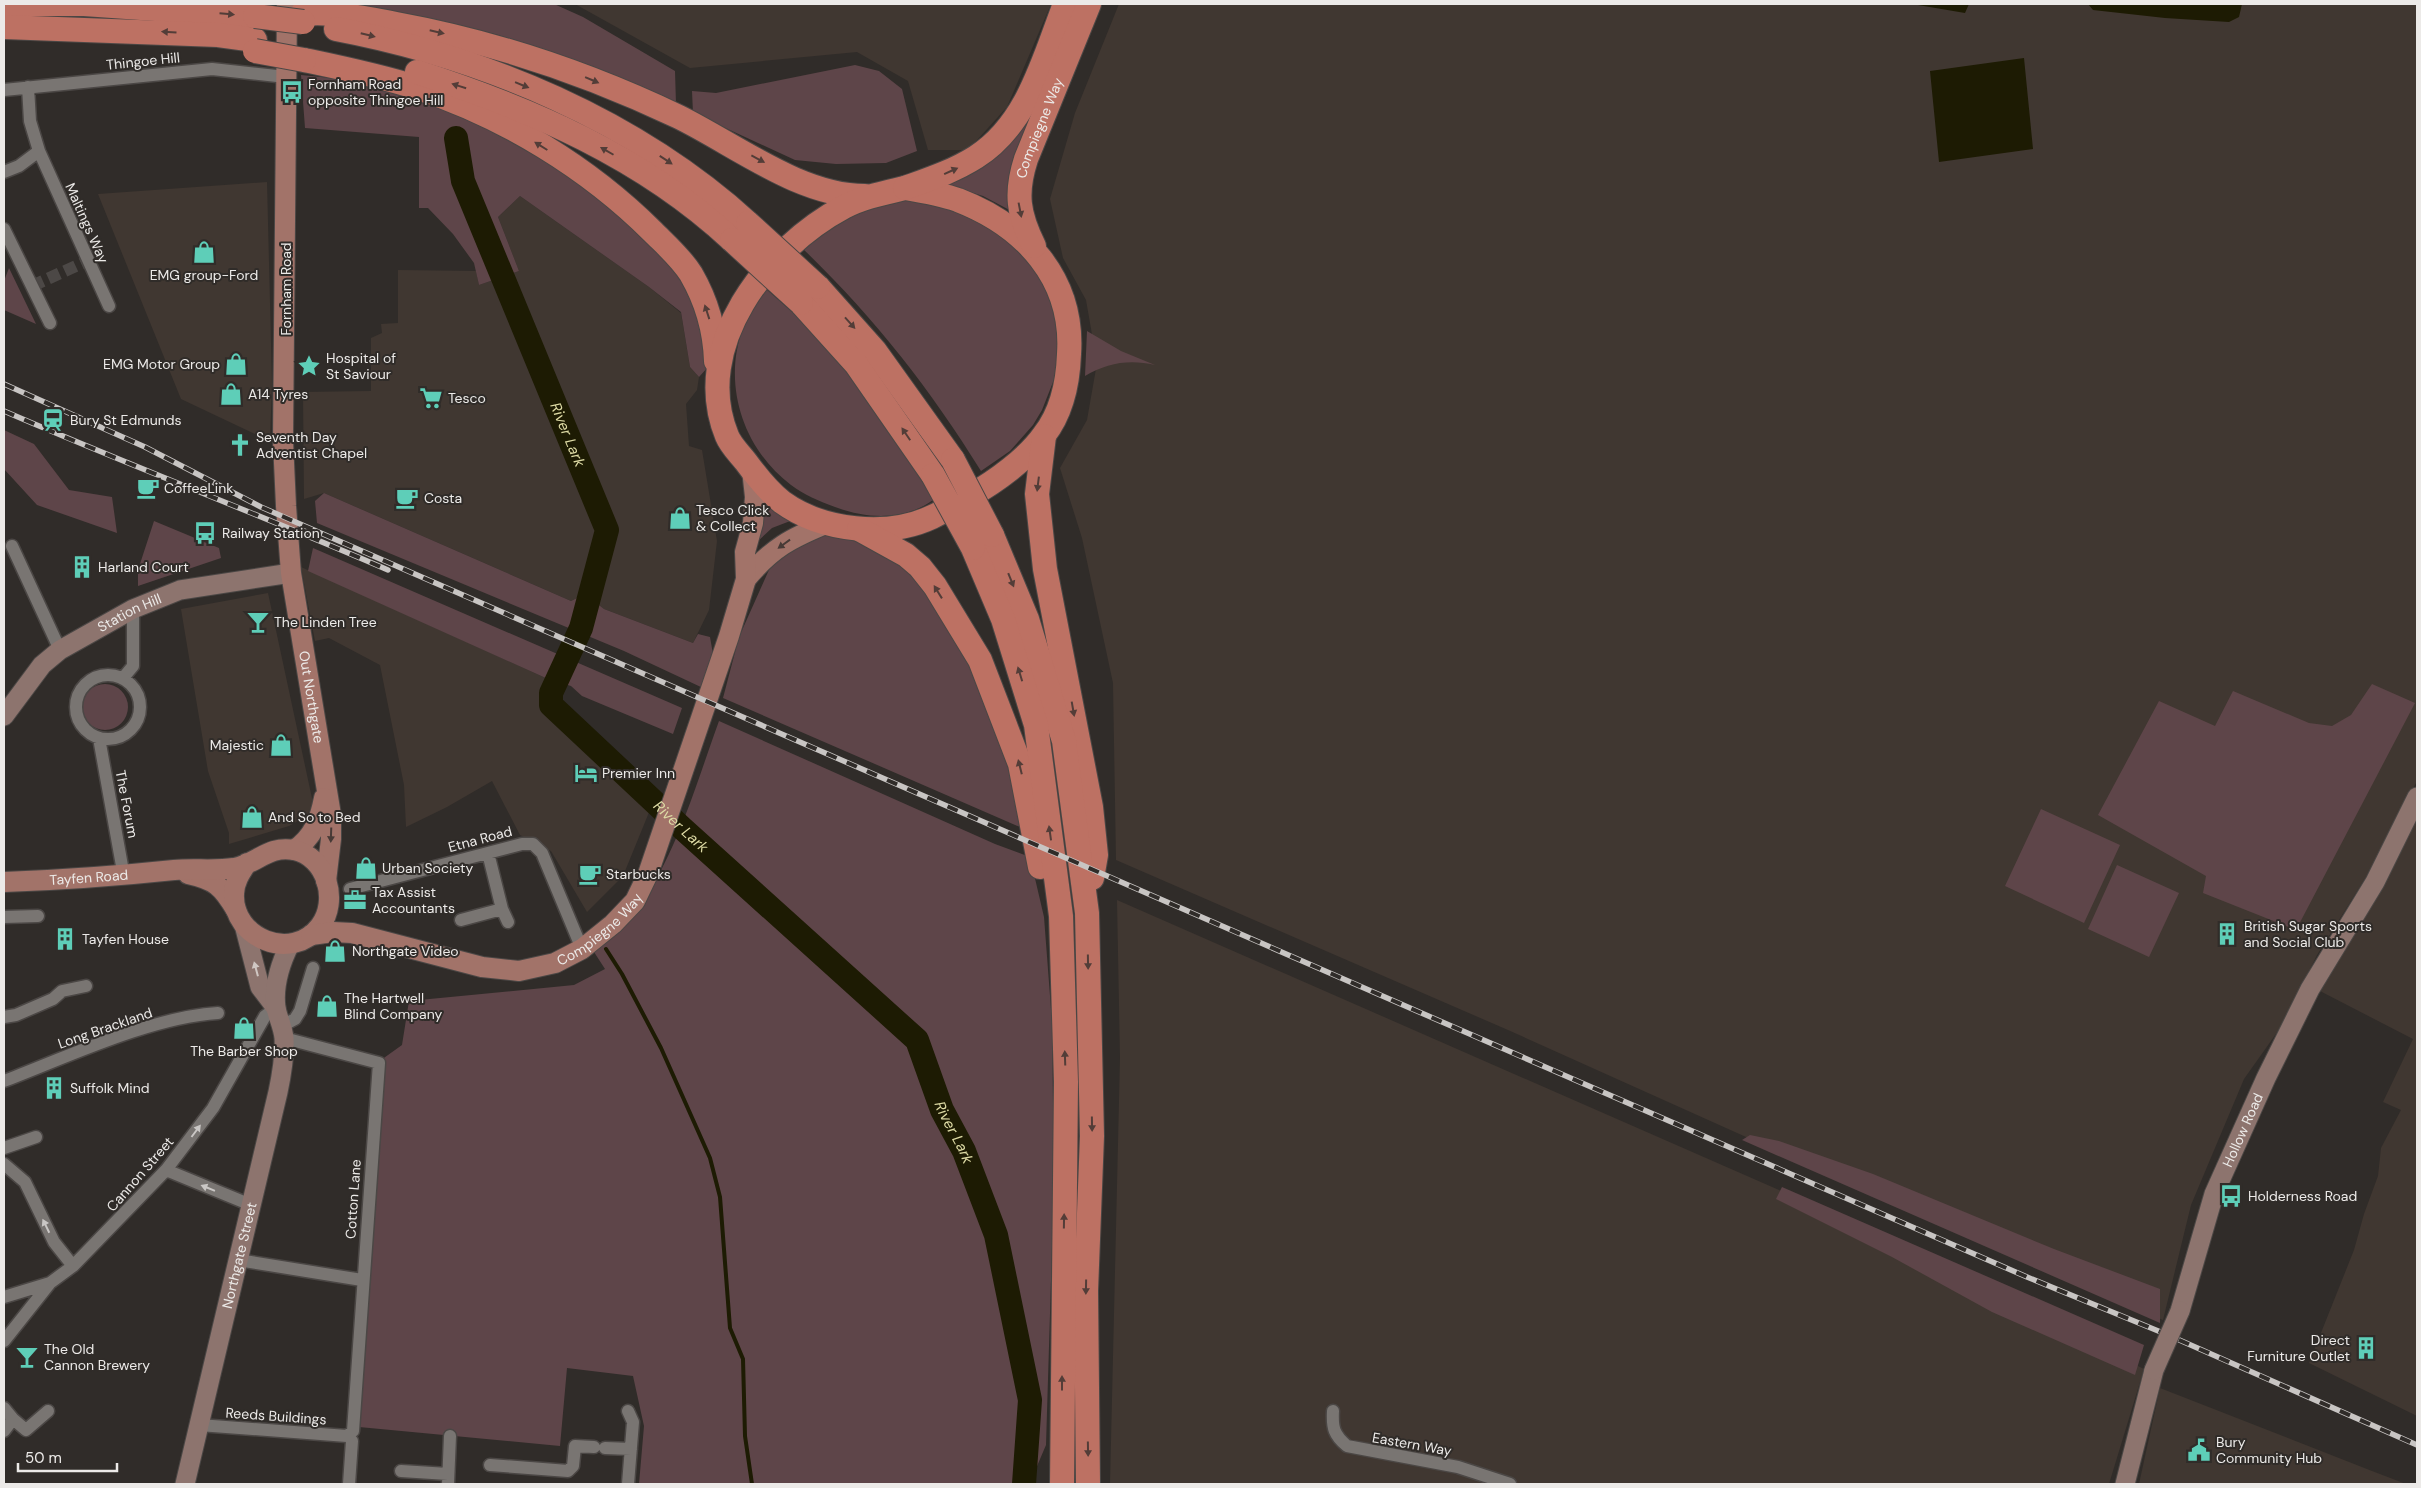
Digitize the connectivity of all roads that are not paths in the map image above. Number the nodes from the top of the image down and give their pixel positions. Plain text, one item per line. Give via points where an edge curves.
1 (4, 4) edge
2 (1065, 4) edge
3 (1089, 4) edge
4 (284, 15) edge
5 (4, 27) edge
6 (304, 53) junction
7 (286, 77) junction
8 (28, 87) junction
9 (4, 90) edge
10 (39, 152) junction
11 (4, 172) edge
12 (905, 188) junction
13 (870, 196) junction
14 (4, 229) edge
15 (1038, 254) junction
16 (809, 295) junction
17 (109, 306) dead end
18 (50, 323) dead end
19 (717, 377) junction
20 (1044, 436) junction
21 (752, 470) junction
22 (828, 523) junction
23 (856, 528) junction
24 (12, 546) dead end
25 (291, 573) junction
26 (746, 579) junction
27 (133, 609) junction
28 (60, 650) junction
29 (123, 678) junction
30 (4, 716) edge
31 (99, 738) junction
32 (326, 790) junction
33 (2417, 797) edge
34 (294, 850) junction
35 (488, 853) junction
36 (247, 863) junction
37 (175, 870) junction
38 (124, 876) junction
39 (4, 882) edge
40 (328, 888) junction
41 (350, 889) dead end
42 (502, 909) junction
43 (1087, 913) junction
44 (38, 916) dead end
45 (4, 917) edge
46 (240, 918) junction
47 (461, 920) dead end
48 (508, 922) dead end
49 (352, 933) junction
50 (311, 935) junction
51 (290, 944) junction
52 (582, 950) junction
53 (313, 968) dead end
54 (1061, 969) junction
55 (86, 986) dead end
56 (276, 1008) junction
57 (218, 1013) dead end
58 (4, 1017) edge
59 (283, 1032) junction
60 (4, 1081) edge
61 (36, 1137) dead end
62 (4, 1148) edge
63 (4, 1164) edge
64 (166, 1170) junction
65 (251, 1205) junction
66 (238, 1260) junction
67 (73, 1266) junction
68 (362, 1280) junction
69 (50, 1283) junction
70 (4, 1297) edge
71 (4, 1341) edge
72 (4, 1408) edge
73 (48, 1411) dead end
74 (628, 1411) dead end
75 (1333, 1411) dead end
76 (13, 1419) junction
77 (199, 1425) junction
78 (4, 1431) edge
79 (450, 1436) dead end
80 (352, 1438) junction
81 (631, 1449) junction
82 (490, 1465) dead end
83 (401, 1471) dead end
84 (448, 1479) edge
85 (185, 1484) edge
86 (349, 1484) edge
87 (628, 1484) edge
88 (1062, 1484) edge
89 (1088, 1484) edge
90 (1510, 1484) edge
91 (2125, 1484) edge

1 -> 4 highway via 84,4
12 -> 2 highway, Compiegne Way via 958,168 978,156 1007,129 1028,96
3 -> 15 highway, Compiegne Way via 1020,180 1018,199 1022,217
4 - 7 main road, Fornham Road
4 -> 13 highway via 322,12 435,31 502,48 575,73 679,117 811,187 848,196
4 -> 16 highway, bridge via 415,47 485,70 594,118 716,194 748,223
6 -> 5 highway, bridge via 255,46 218,34
16 -> 6 highway, bridge via 732,240 701,211 581,136 477,92 411,70 351,55
19 -> 6 highway via 711,324 690,273 637,216 593,181 495,120 409,86
7 - 8 street, Thingoe Hill via 212,69
7 - 25 main road, Fornham Road via 283,448
8 - 9 street, Thingoe Hill
8 - 10 street, Maltings Way via 30,121
10 - 11 street
10 - 17 street, Maltings Way
12 - 13 highway, Compiegne Way
12 - 15 highway via 955,199 975,208 1007,227
13 - 19 highway via 814,225 791,244 752,288 730,326
14 - 18 street
15 - 20 highway via 1066,310 1070,341 1067,384
16 -> 43 highway, bridge via 875,351 953,460 992,535 1027,619 1064,741
54 -> 16 highway, bridge via 1061,916 1036,725 1003,619 973,548 933,475
19 - 21 highway via 721,417 728,439
20 - 23 highway via 1008,472 931,518 890,528
20 -> 43 highway via 1037,494 1045,570 1091,807 1096,856
21 - 22 highway via 783,502 802,514
21 - 26 main road, Compiegne Way via 755,497 753,524 745,552
22 - 23 highway
22 -> 26 main road, Compiegne Way via 792,538 762,560
54 -> 23 highway via 1020,764 980,660 920,567 906,555
24 - 28 street
25 - 27 street, Station Hill via 180,590
25 - 32 main road, Out Northgate
26 - 52 main road, Compiegne Way via 662,835 635,901 614,924
27 - 28 street, Station Hill
27 - 29 street via 133,666
28 - 30 street, Station Hill via 42,665
29 - 31 street via 135,690 139,700 137,720 124,734
29 - 31 street via 105,674 94,677 78,694 77,716 89,733
31 - 38 street, The Forum
32 - 34 main road via 314,830
32 -> 40 main road via 331,823
33 - 91 street, Hollow Road, bridge via 2375,882 2310,989 2214,1194 2180,1311 2154,1370
34 - 36 main road via 264,853
34 - 40 main road via 311,858 321,869
35 - 41 street, Etna Road
35 - 42 street
35 - 52 street, Etna Road via 534,844 542,853
36 - 37 main road, Tayfen Road via 235,868
36 - 46 main road via 235,885
37 - 38 main road, Tayfen Road
37 - 46 main road via 218,885
38 - 39 main road, Tayfen Road
40 - 49 main road via 336,912
40 - 50 main road via 324,919
42 - 47 street
42 - 48 street
43 -> 89 highway via 1092,1136 1086,1291
44 - 45 street
46 - 51 main road via 253,934 265,941
56 -> 46 street, Northgate Street via 260,987
49 - 50 main road, Compiegne Way
49 - 52 main road, Compiegne Way via 482,967 519,971 555,963
50 - 51 main road
51 - 56 street, Northgate Street via 279,966
53 - 59 street via 300,1012
88 -> 54 highway via 1066,1082
55 - 58 street via 62,990 53,999
56 - 59 street, Northgate Street
64 -> 56 street, Cannon Street via 213,1108 265,1016
57 - 60 street, Long Brackland via 191,1014 115,1038
59 - 65 street, Northgate Street via 284,1058 278,1092
59 - 68 street, Cotton Lane via 379,1063
61 - 62 street
67 -> 63 street via 54,1242 25,1182
65 -> 64 street
64 - 67 street, Cannon Street
65 - 66 street, Northgate Street
66 - 68 street
66 - 77 street, Northgate Street
67 - 69 street, Cannon Street
68 - 80 street, Cotton Lane
69 - 70 street
69 - 71 street, Cannon Street
72 - 76 street
73 - 76 street via 26,1430
74 - 81 street via 632,1422
75 - 90 street, Eastern Way via 1332,1423 1337,1437 1347,1446 1458,1467
76 - 78 street
77 - 80 street, Reeds Buildings
77 - 85 street, Northgate Street
79 - 84 street
80 - 86 street, Cotton Lane
81 - 82 street via 575,1446 573,1466 568,1471
81 - 87 street
83 - 84 street

